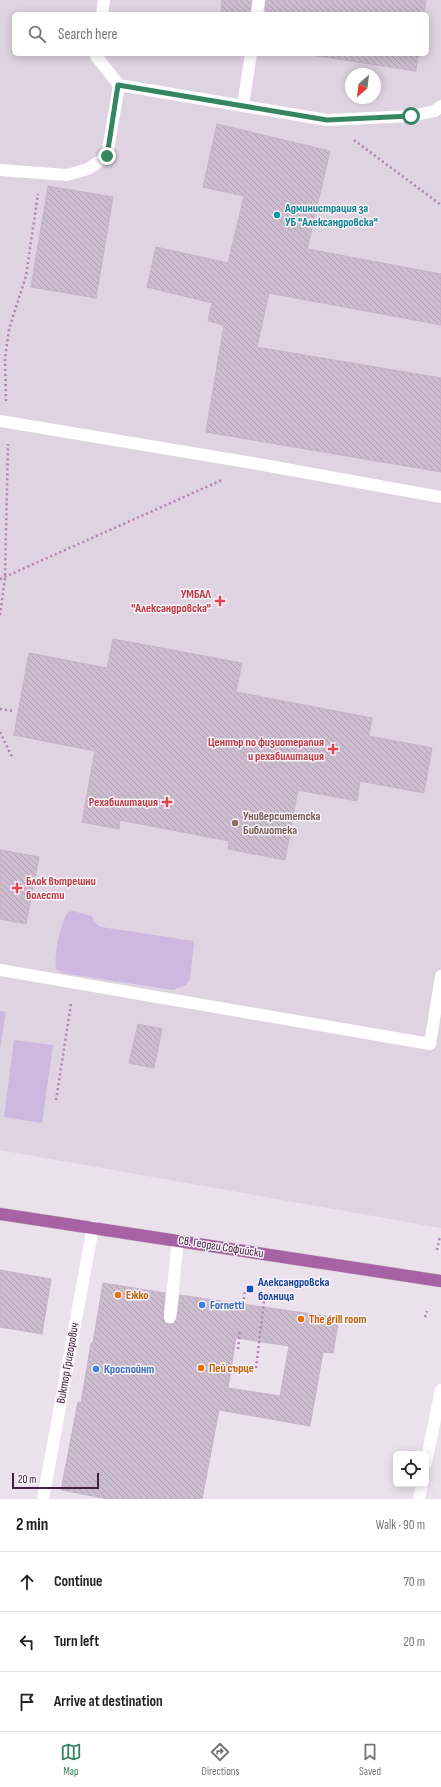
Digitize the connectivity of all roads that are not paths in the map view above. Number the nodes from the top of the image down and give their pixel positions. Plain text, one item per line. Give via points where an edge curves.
1 (104, 0) edge
2 (259, 0) edge
3 (102, 12) edge
4 (257, 12) edge
5 (96, 56) edge
6 (251, 56) edge
7 (118, 85) junction
8 (244, 105) junction
9 (441, 106) edge
10 (0, 170) edge
11 (4, 422) edge
12 (441, 497) edge
13 (0, 970) edge
14 (441, 976) edge
15 (0, 1214) edge
16 (93, 1227) junction
17 (178, 1240) junction
18 (441, 1281) edge
19 (170, 1316) dead end
20 (441, 1390) edge
21 (428, 1451) edge
22 (421, 1487) edge
23 (43, 1499) edge
24 (419, 1499) edge

1 - 3 street
2 - 4 street
5 - 7 street
6 - 8 street
7 - 8 street
7 - 10 street via 107,156 88,169 67,175
8 - 9 street via 327,120 411,116 435,111
11 - 12 street
13 - 14 street via 430,1044
15 - 16 main road, Св. Георги Софийски
16 - 17 main road, Св. Георги Софийски
16 - 23 street, Виктор Григорович
17 - 18 main road, Св. Георги Софийски
17 - 19 street
20 - 21 street
22 - 24 street

